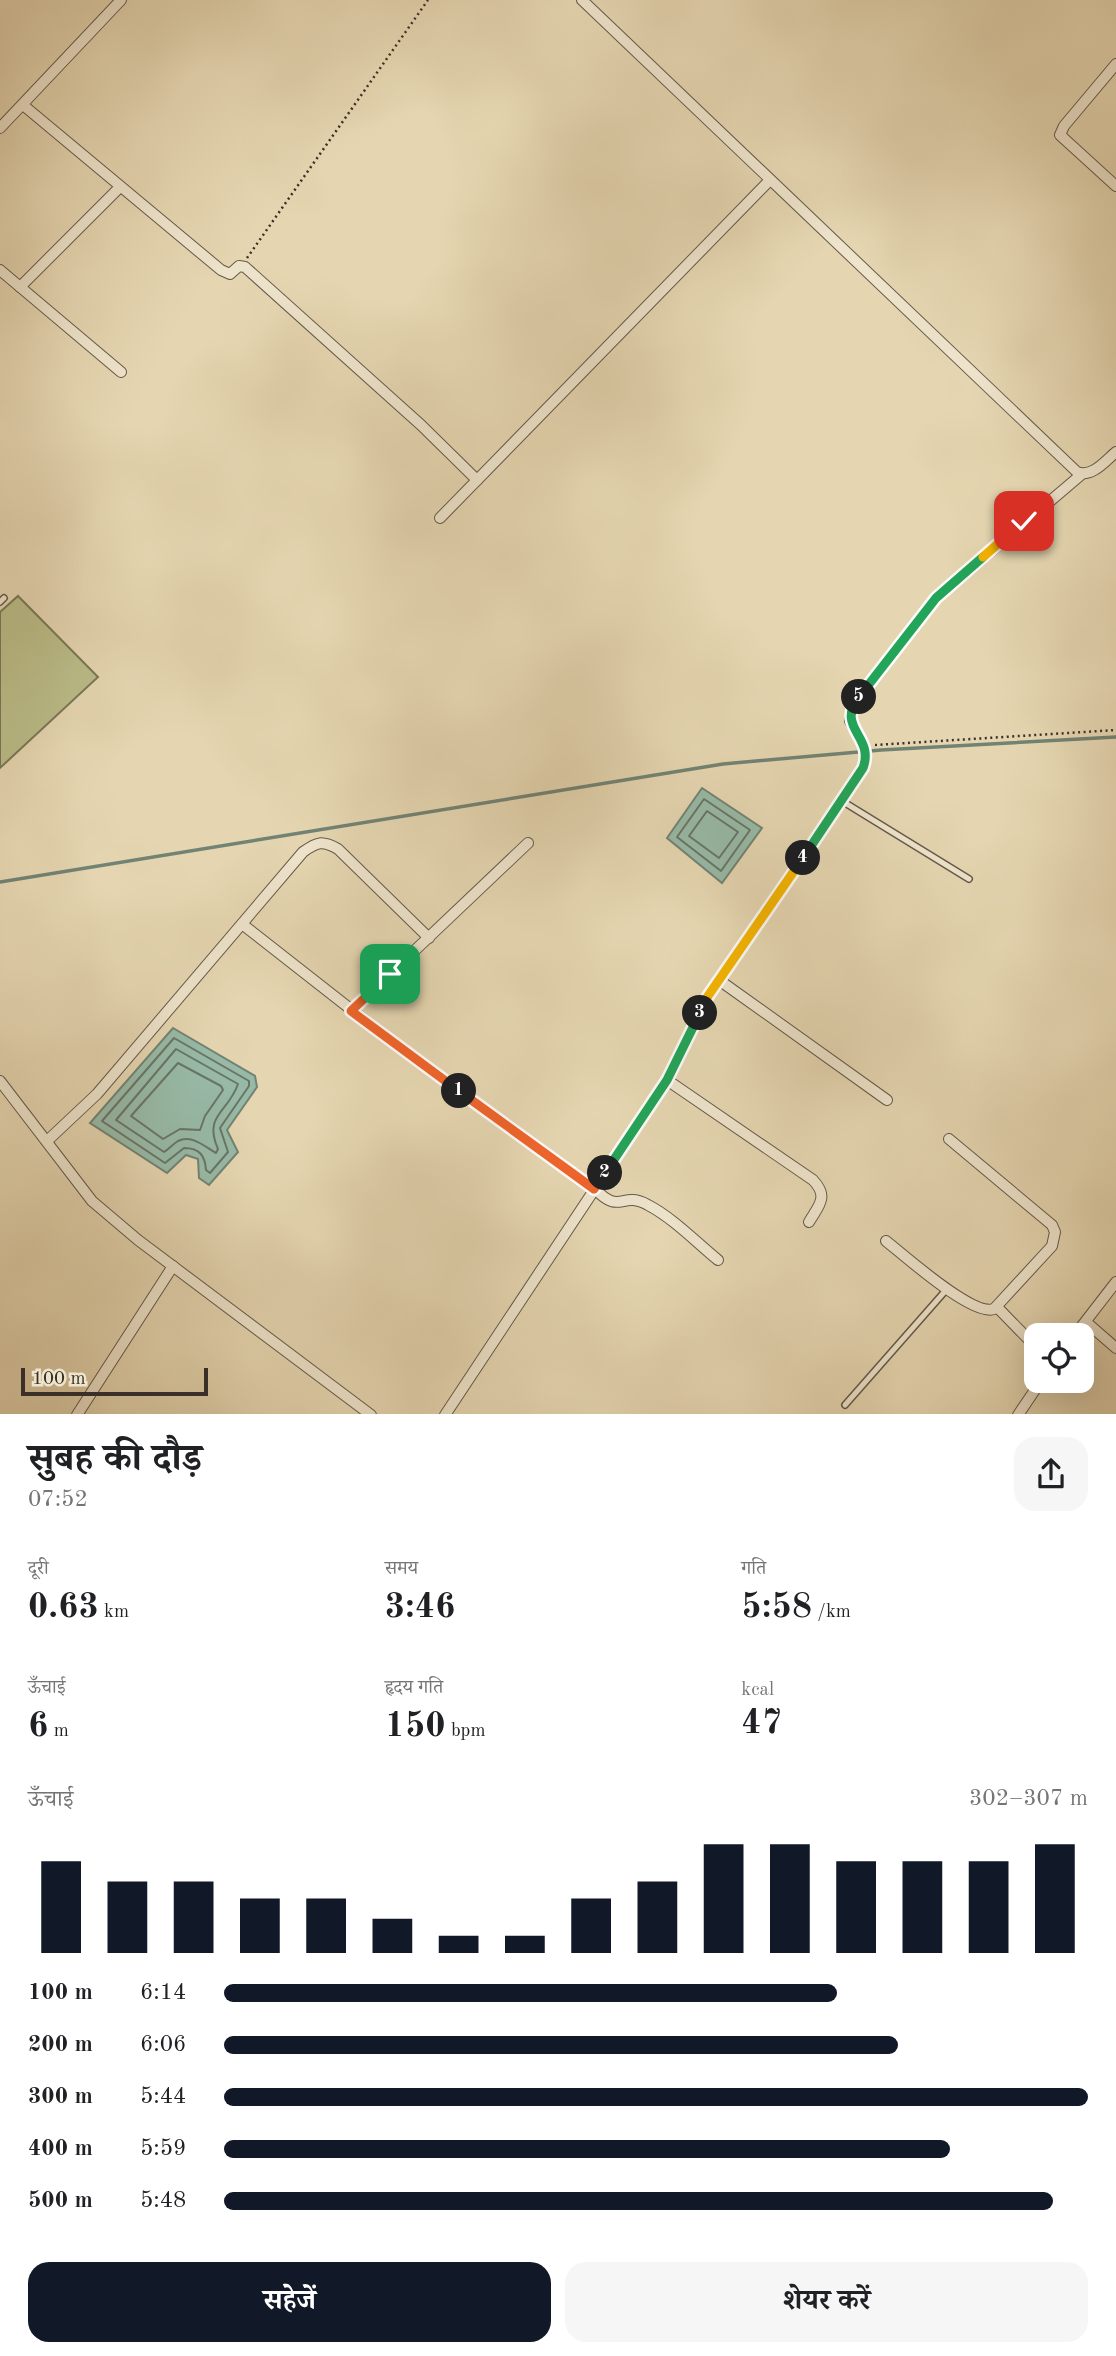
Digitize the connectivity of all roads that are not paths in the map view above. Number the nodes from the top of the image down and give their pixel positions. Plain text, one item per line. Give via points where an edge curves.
1 (121, 0) edge
2 (582, 0) edge
3 (1116, 64) edge
4 (23, 105) junction
5 (0, 128) edge
6 (769, 181) junction
7 (1116, 186) edge
8 (120, 187) junction
9 (0, 270) edge
10 (20, 287) junction
11 (121, 372) dead end
12 (1116, 452) edge
13 (1082, 474) junction
14 (477, 480) junction
15 (440, 518) dead end
16 (842, 801) junction
17 (528, 843) dead end
18 (970, 879) dead end
19 (242, 924) junction
20 (429, 938) junction
21 (719, 979) junction
22 (351, 1011) junction
23 (667, 1080) junction
24 (0, 1081) edge
25 (887, 1100) dead end
26 (949, 1139) dead end
27 (47, 1141) junction
28 (594, 1189) junction
29 (809, 1222) dead end
30 (886, 1241) dead end
31 (718, 1260) dead end
32 (173, 1266) junction
33 (1116, 1282) edge
34 (947, 1288) junction
35 (997, 1307) junction
36 (1086, 1322) joint
37 (1024, 1334) edge
38 (1116, 1348) edge
39 (1033, 1393) edge
40 (845, 1405) dead end
41 (79, 1414) edge
42 (370, 1414) edge
43 (446, 1414) edge
44 (1019, 1414) edge

1 - 4 street
2 - 6 street
3 - 7 street via 1060,135
4 - 5 street
4 - 8 street
6 - 13 street
6 - 14 street
8 - 10 street
8 - 14 street via 226,273 242,265
9 - 10 street
10 - 11 street
12 - 13 street
13 - 16 street via 926,611 853,704 850,721 866,750
14 - 15 street
16 - 18 lane
16 - 21 street
17 - 20 street
19 - 20 street via 303,852 325,842 338,849
19 - 22 street
19 - 27 street via 97,1094
20 - 22 street
21 - 23 street
21 - 25 street
22 - 28 street
23 - 28 street
23 - 29 street via 813,1180 822,1196
24 - 27 street
26 - 35 street via 1055,1232 1052,1245
27 - 32 street via 92,1201
28 - 31 street via 610,1203 629,1199 650,1206
28 - 43 street
30 - 34 street
32 - 41 street
32 - 42 street
33 - 36 street
34 - 35 street via 984,1311
34 - 40 lane
35 - 37 street
36 - 38 street
39 - 44 street

